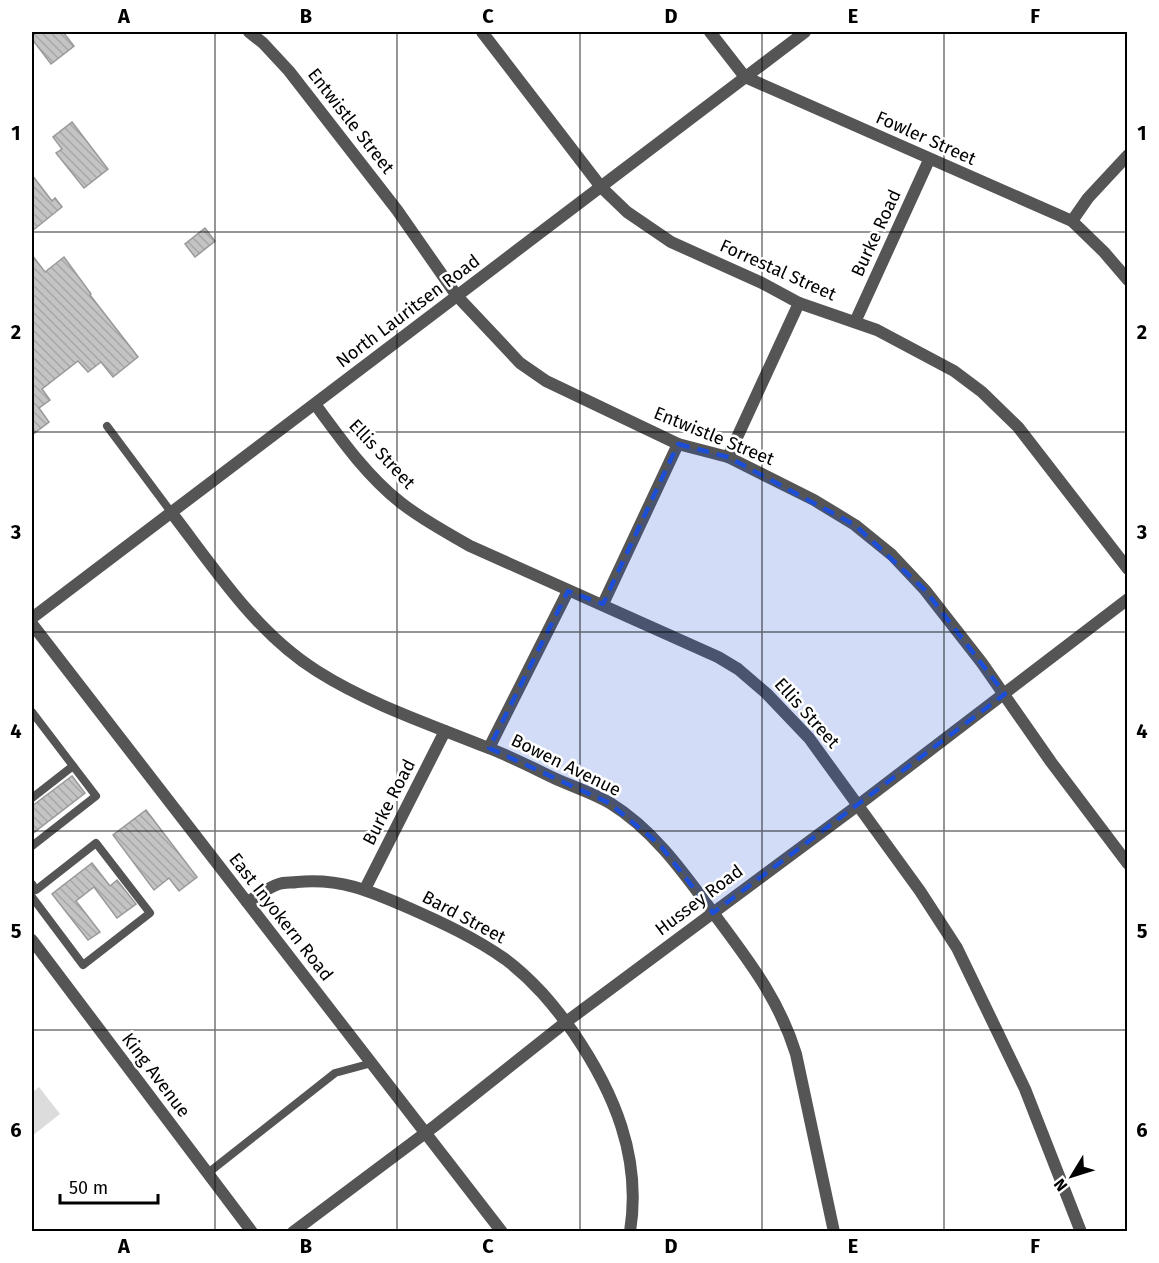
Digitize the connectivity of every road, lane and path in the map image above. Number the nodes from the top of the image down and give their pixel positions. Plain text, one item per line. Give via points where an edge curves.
1 (249, 32) edge
2 (482, 32) edge
3 (710, 32) edge
4 (805, 32) edge
5 (745, 77) junction
6 (1128, 155) edge
7 (930, 160) junction
8 (601, 187) junction
9 (1072, 221) junction
10 (1128, 280) edge
11 (457, 296) junction
12 (799, 303) junction
13 (855, 322) junction
14 (315, 404) junction
15 (107, 426) dead end
16 (678, 444) junction
17 (728, 457) junction
18 (171, 512) junction
19 (1128, 569) edge
20 (568, 591) junction
21 (1128, 599) edge
22 (603, 604) junction
23 (32, 618) edge
24 (32, 624) edge
25 (1005, 694) junction
26 (32, 712) edge
27 (445, 731) junction
28 (489, 748) junction
29 (73, 766) junction
30 (32, 798) edge
31 (857, 806) junction
32 (32, 846) edge
33 (1128, 864) edge
34 (365, 889) junction
35 (33, 891) edge
36 (247, 902) junction
37 (713, 913) junction
38 (32, 940) edge
39 (566, 1022) junction
40 (372, 1063) junction
41 (425, 1132) junction
42 (208, 1173) junction
43 (252, 1232) edge
44 (293, 1232) edge
45 (502, 1232) edge
46 (630, 1232) edge
47 (834, 1232) edge
48 (1081, 1232) edge

1 - 11 street, Entwistle Street via 297,80
2 - 8 street, Forrestal Street
3 - 5 street, Fowler Street
4 - 5 street, North Lauritsen Road
5 - 7 street, Fowler Street
5 - 8 street, North Lauritsen Road
6 - 9 street
7 - 9 street, Fowler Street
7 - 13 street, Burke Road
8 - 11 street, North Lauritsen Road
8 - 12 street, Forrestal Street via 627,212 671,242
9 - 10 street, Fowler Street
11 - 14 street, North Lauritsen Road
11 - 16 street, Entwistle Street via 520,363 546,381
12 - 13 street, Forrestal Street
12 - 17 street
13 - 19 street, Forrestal Street via 954,371 982,392 1018,427
14 - 18 street, North Lauritsen Road
14 - 20 street, Ellis Street via 343,442 398,501 470,546
15 - 18 lane
16 - 17 street, Entwistle Street
16 - 22 street
17 - 25 street, Entwistle Street via 814,500 855,525 892,555 925,590
18 - 23 street, North Lauritsen Road
18 - 27 street, Bowen Avenue via 252,615 283,646 316,671 359,694
20 - 22 street, Ellis Street
20 - 28 street
21 - 25 street, Hussey Road
22 - 31 street, Ellis Street via 738,669 809,738
24 - 36 street, East Inyokern Road
25 - 31 street, Hussey Road
25 - 33 street, Entwistle Street
26 - 29 lane
27 - 28 street, Bowen Avenue
27 - 34 street, Burke Road
28 - 37 street, Bowen Avenue via 609,803 660,845
29 - 30 lane
29 - 32 lane via 96,796
31 - 37 street, Hussey Road
31 - 48 street, Ellis Street via 957,948 1025,1089
34 - 36 street, Bard Street via 321,880 278,884
34 - 39 street, Bard Street via 479,941 529,978
35 - 35 lane via 96,843 150,913 83,965
36 - 40 street, East Inyokern Road
37 - 39 street, Hussey Road
37 - 47 street, Bowen Avenue via 761,979 788,1027
38 - 42 street, King Avenue
39 - 41 street, Hussey Road
39 - 46 street, Bard Street via 594,1063 618,1113 630,1166
40 - 41 street, East Inyokern Road
40 - 42 lane via 335,1073
41 - 44 street, Hussey Road
41 - 45 street, East Inyokern Road
42 - 43 street, King Avenue

